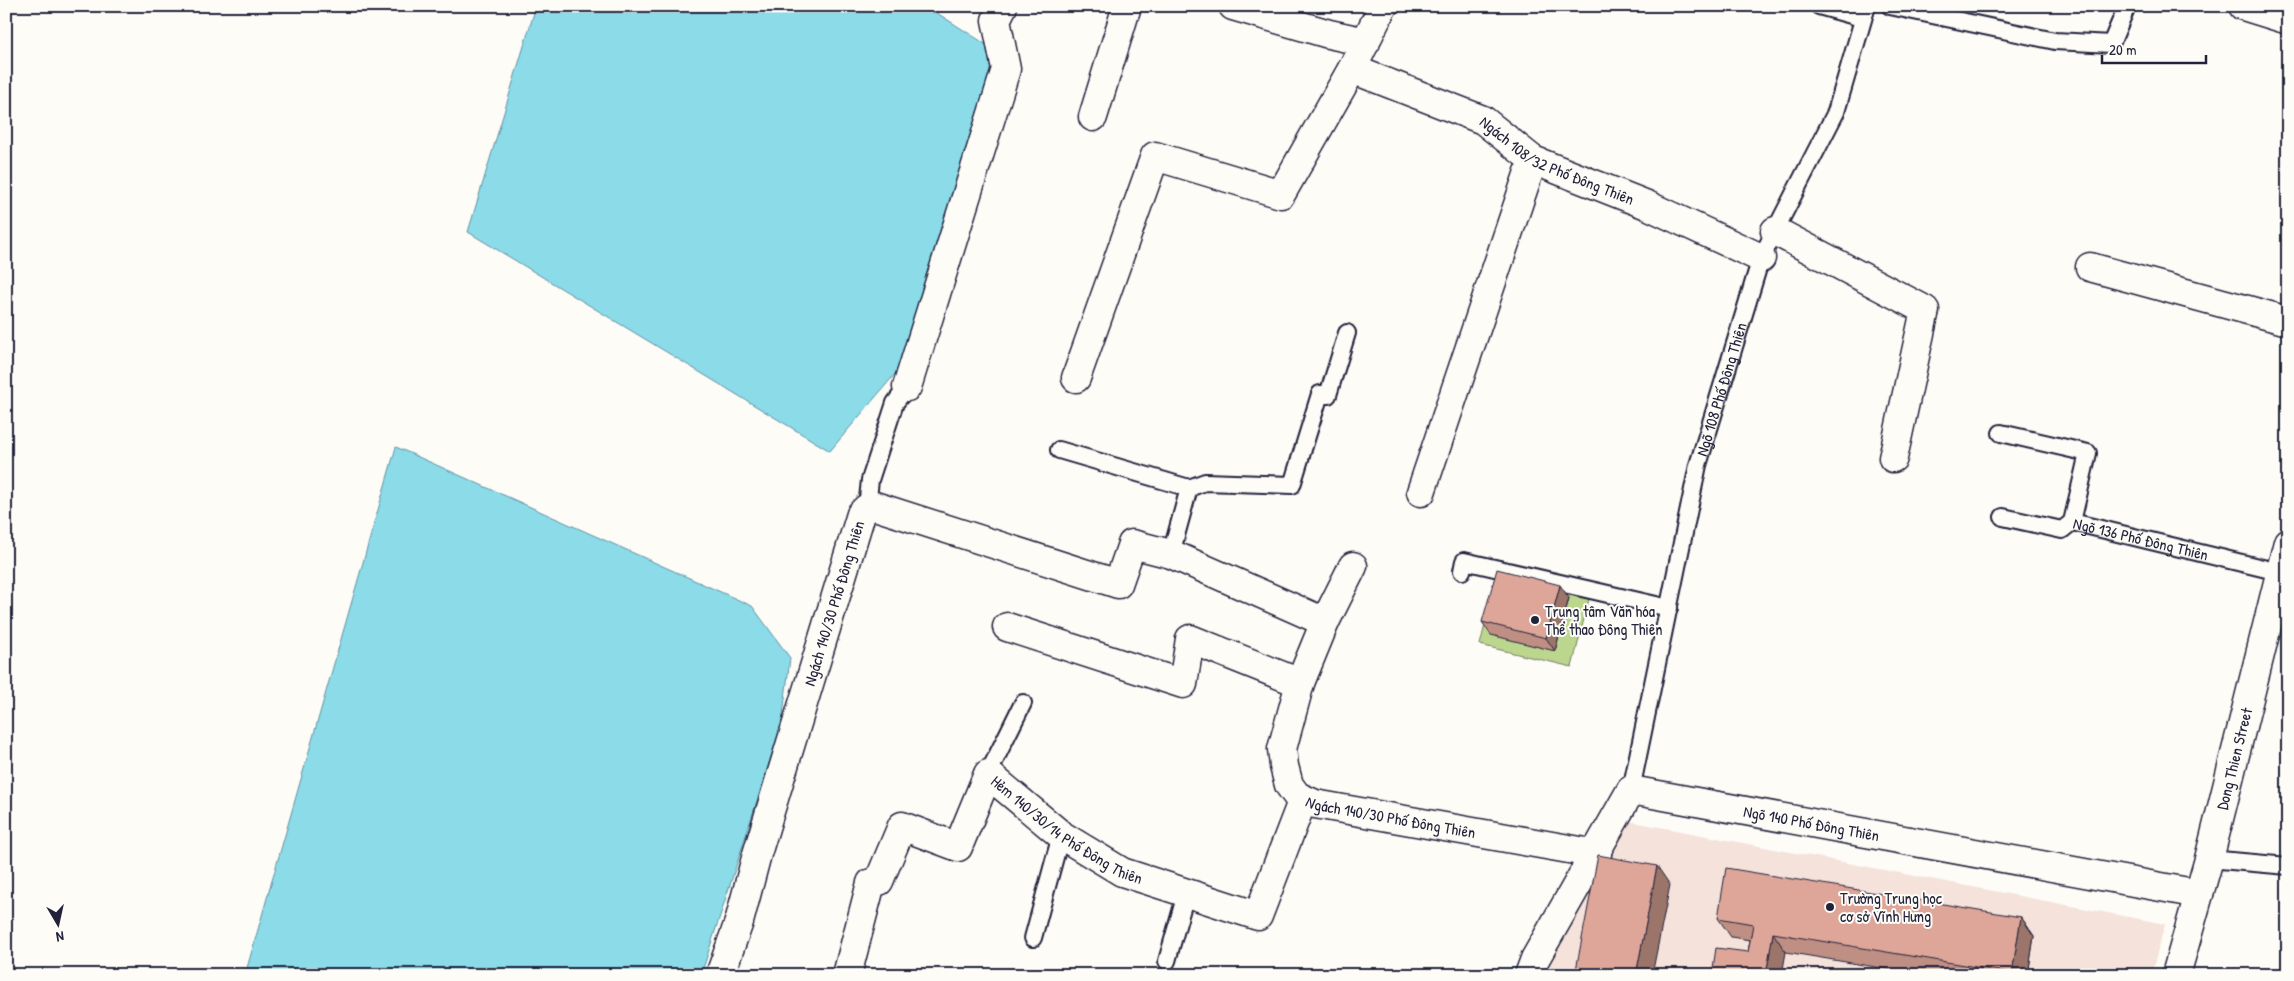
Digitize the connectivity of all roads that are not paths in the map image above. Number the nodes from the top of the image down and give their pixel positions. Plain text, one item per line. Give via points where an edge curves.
1 (1003, 6) edge
2 (1127, 6) edge
3 (1233, 6) edge
4 (1383, 6) edge
5 (1819, 6) edge
6 (1890, 6) edge
7 (2127, 6) edge
8 (2243, 6) edge
9 (1864, 12) edge
10 (2288, 20) edge
11 (1366, 42) junction
12 (1352, 69) junction
13 (1093, 117) dead end
14 (1533, 160) junction
15 (1776, 231) junction
16 (1761, 258) junction
17 (2090, 267) dead end
18 (2288, 321) edge
19 (1348, 333) dead end
20 (1076, 378) dead end
21 (907, 387) joint
22 (2001, 433) dead end
23 (1059, 450) dead end
24 (1893, 458) dead end
25 (1189, 488) junction
26 (1421, 492) dead end
27 (867, 508) junction
28 (2003, 517) dead end
29 (2072, 522) junction
30 (2288, 542) edge
31 (1172, 554) junction
32 (1353, 566) dead end
33 (1462, 571) dead end
34 (2280, 586) edge
35 (1668, 608) junction
36 (1325, 622) junction
37 (1007, 627) dead end
38 (1300, 683) junction
39 (1023, 703) dead end
40 (988, 774) junction
41 (1631, 790) junction
42 (1303, 799) junction
43 (1061, 835) junction
44 (1597, 854) junction
45 (2209, 859) junction
46 (2288, 866) edge
47 (1186, 894) junction
48 (2199, 894) junction
49 (1033, 938) dead end
50 (1167, 961) dead end
51 (856, 973) edge
52 (720, 975) edge
53 (1529, 975) edge
54 (2176, 975) edge

1 - 21 street via 996,20 1006,69
2 - 13 street
3 - 11 street
4 - 11 street
5 - 9 lane
6 - 7 lane via 2056,40 2111,44
8 - 10 street
9 - 15 lane, Ngõ 108 Phố Đông Thiên via 1836,112
11 - 12 street
12 - 14 street, Ngách 108/32 Phố Đông Thiên via 1483,120
12 - 20 street via 1281,194 1155,156
14 - 16 street, Ngách 108/32 Phố Đông Thiên via 1646,204
14 - 26 street
15 - 16 lane, Ngõ 108 Phố Đông Thiên
15 - 24 street via 1925,310
16 - 35 lane, Ngõ 108 Phố Đông Thiên via 1698,465
17 - 18 street
19 - 25 lane via 1328,395 1320,394 1292,485 1205,482
21 - 27 lane via 895,403 870,480
22 - 29 lane, Ngõ 136 Phố Đông Thiên via 2088,453
23 - 25 lane
25 - 31 lane
27 - 31 street, Ngách 140/30 Phố Đông Thiên via 875,506 1118,584 1132,544
27 - 52 street, Ngách 140/30 Phố Đông Thiên via 858,523 739,922
28 - 29 lane via 2062,530
29 - 34 lane, Ngõ 136 Phố Đông Thiên
30 - 34 street, Dong Thien Street
31 - 36 street, Ngách 140/30 Phố Đông Thiên
32 - 36 street
33 - 35 lane via 1464,561
34 - 45 street, Dong Thien Street
35 - 41 lane, Ngõ 108 Phố Đông Thiên
36 - 38 street, Ngách 140/30 Phố Đông Thiên
37 - 38 street via 1183,684 1190,639
38 - 42 street, Ngách 140/30 Phố Đông Thiên via 1282,749 1289,785
39 - 40 lane
40 - 43 street, Hẻm 140/30/14 Phố Đông Thiên
40 - 51 street, Hẻm 140/30/14 Phố Đông Thiên via 958,847 902,826 879,881 871,883
41 - 44 street
41 - 48 street, Ngõ 140 Phố Đông Thiên
42 - 44 street, Ngách 140/30 Phố Đông Thiên via 1315,804
42 - 47 street, Hẻm 140/30/14 Phố Đông Thiên via 1258,916
43 - 47 street, Hẻm 140/30/14 Phố Đông Thiên via 1122,872
43 - 49 lane
44 - 53 street via 1535,959
45 - 46 lane
45 - 48 street, Dong Thien Street
47 - 50 lane
48 - 54 street, Dong Thien Street

